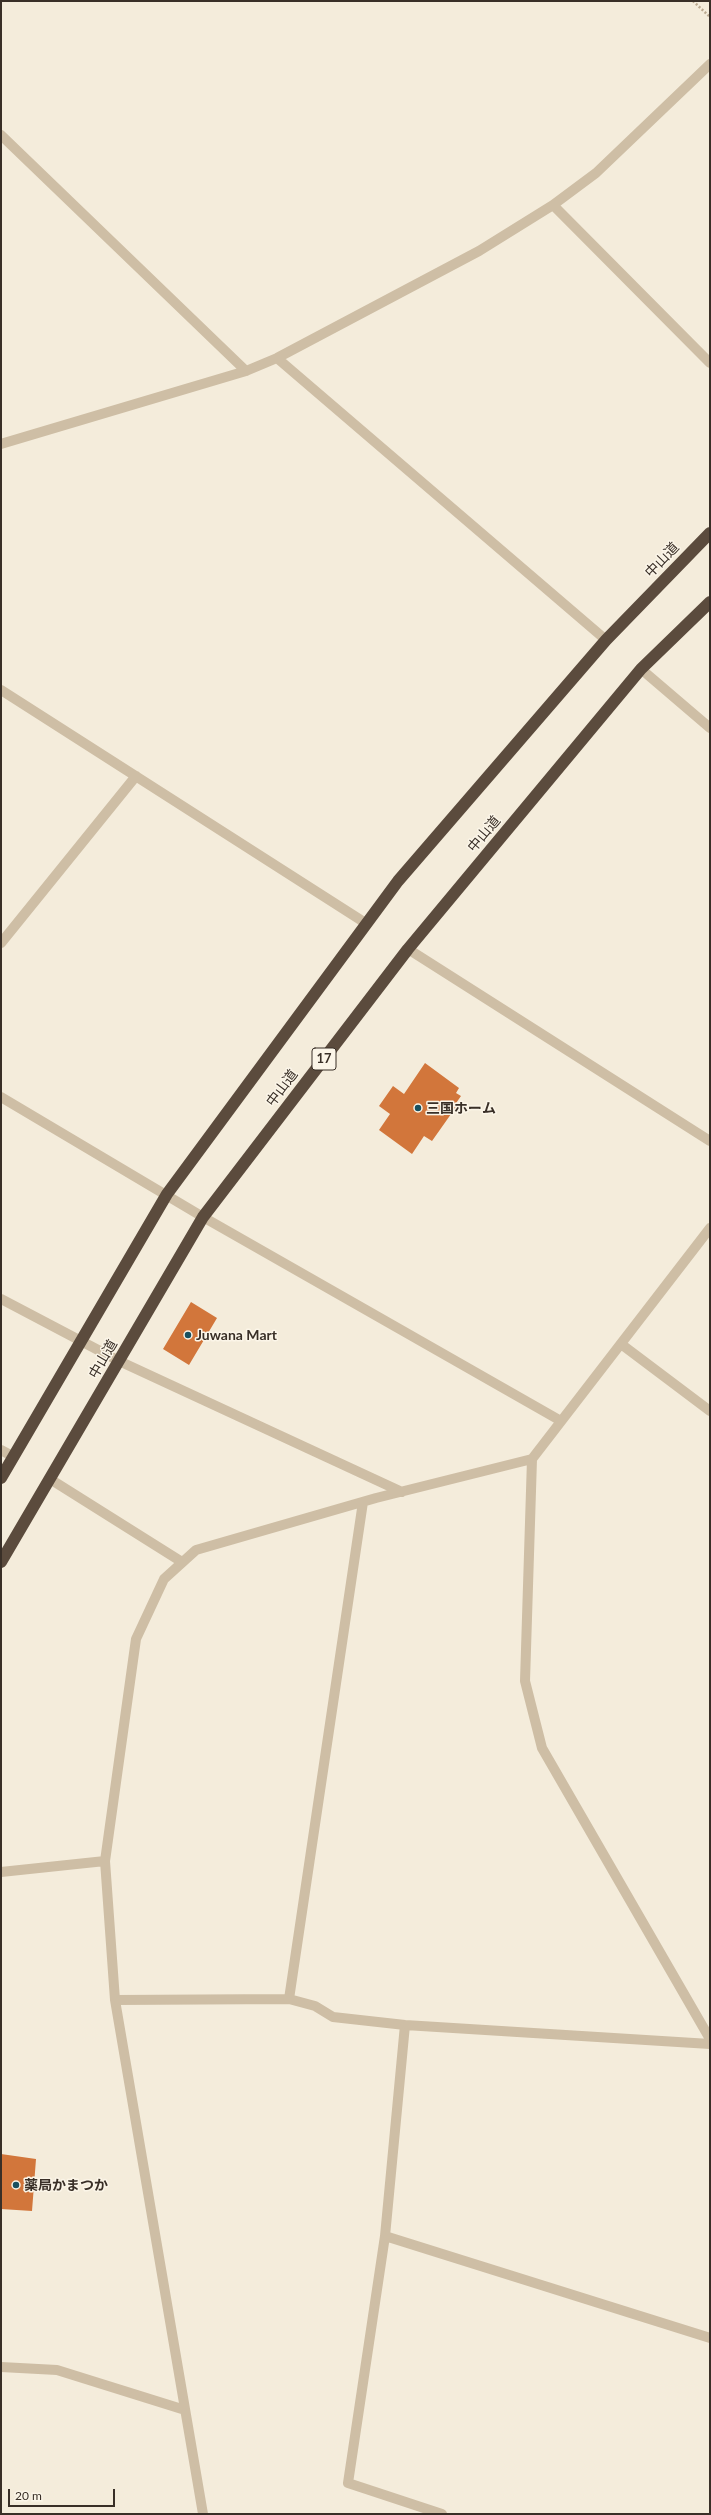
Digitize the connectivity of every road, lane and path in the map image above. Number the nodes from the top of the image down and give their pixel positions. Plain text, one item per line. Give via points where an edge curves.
1 (693, 1) edge
2 (710, 17) edge
3 (710, 64) edge
4 (1, 135) edge
5 (553, 205) junction
6 (277, 358) junction
7 (710, 363) edge
8 (246, 372) junction
9 (1, 444) edge
10 (710, 533) edge
11 (710, 602) edge
12 (606, 640) junction
13 (641, 669) junction
14 (1, 690) edge
15 (710, 728) edge
16 (136, 776) junction
17 (367, 924) junction
18 (1, 943) edge
19 (408, 949) junction
20 (1, 1097) edge
21 (710, 1141) edge
22 (167, 1194) junction
23 (203, 1217) junction
24 (710, 1228) edge
25 (1, 1299) edge
26 (81, 1342) junction
27 (621, 1344) junction
28 (119, 1361) junction
29 (710, 1411) edge
30 (561, 1420) junction
31 (1, 1450) edge
32 (14, 1457) junction
33 (532, 1459) junction
34 (1, 1478) edge
35 (50, 1479) junction
36 (402, 1492) junction
37 (363, 1502) junction
38 (1, 1562) edge
39 (182, 1562) junction
40 (105, 1861) junction
41 (1, 1872) edge
42 (289, 1999) junction
43 (115, 2000) junction
44 (405, 2026) junction
45 (710, 2039) edge
46 (710, 2044) edge
47 (385, 2236) junction
48 (710, 2338) edge
49 (1, 2367) edge
50 (185, 2410) junction
51 (203, 2514) edge
52 (442, 2514) edge

1 - 2 path
3 - 5 street via 596,173
4 - 8 street
5 - 6 street via 479,251
5 - 7 street
6 - 8 street
6 - 12 street
8 - 9 street
10 - 12 highway, 中山道
11 - 13 highway, 中山道 / 17
12 - 17 highway, 中山道 via 398,881
13 - 15 street
13 - 19 highway, 中山道 / 17
14 - 16 street
16 - 17 street
16 - 18 street
17 - 22 highway, 中山道
19 - 21 street
19 - 23 highway, 中山道 / 17
20 - 22 street
22 - 23 street
22 - 26 highway, 中山道
23 - 28 highway, 中山道 / 17
23 - 30 street
24 - 27 street
25 - 26 street
26 - 28 street
26 - 32 highway, 中山道
27 - 29 street
27 - 30 street
28 - 35 highway, 中山道 / 17
28 - 36 street
30 - 33 street
31 - 32 street
32 - 34 highway, 中山道
33 - 36 street
33 - 45 street via 525,1681 542,1748
35 - 38 highway, 中山道 / 17
35 - 39 street
36 - 37 street
37 - 39 street via 196,1550
37 - 42 street
39 - 40 street via 164,1579 136,1639
40 - 41 street
40 - 43 street
42 - 43 street
42 - 44 street via 315,2006 333,2017
43 - 50 street
44 - 46 street
44 - 47 street
47 - 48 street
47 - 52 street via 348,2483
49 - 50 street via 57,2370
50 - 51 street

